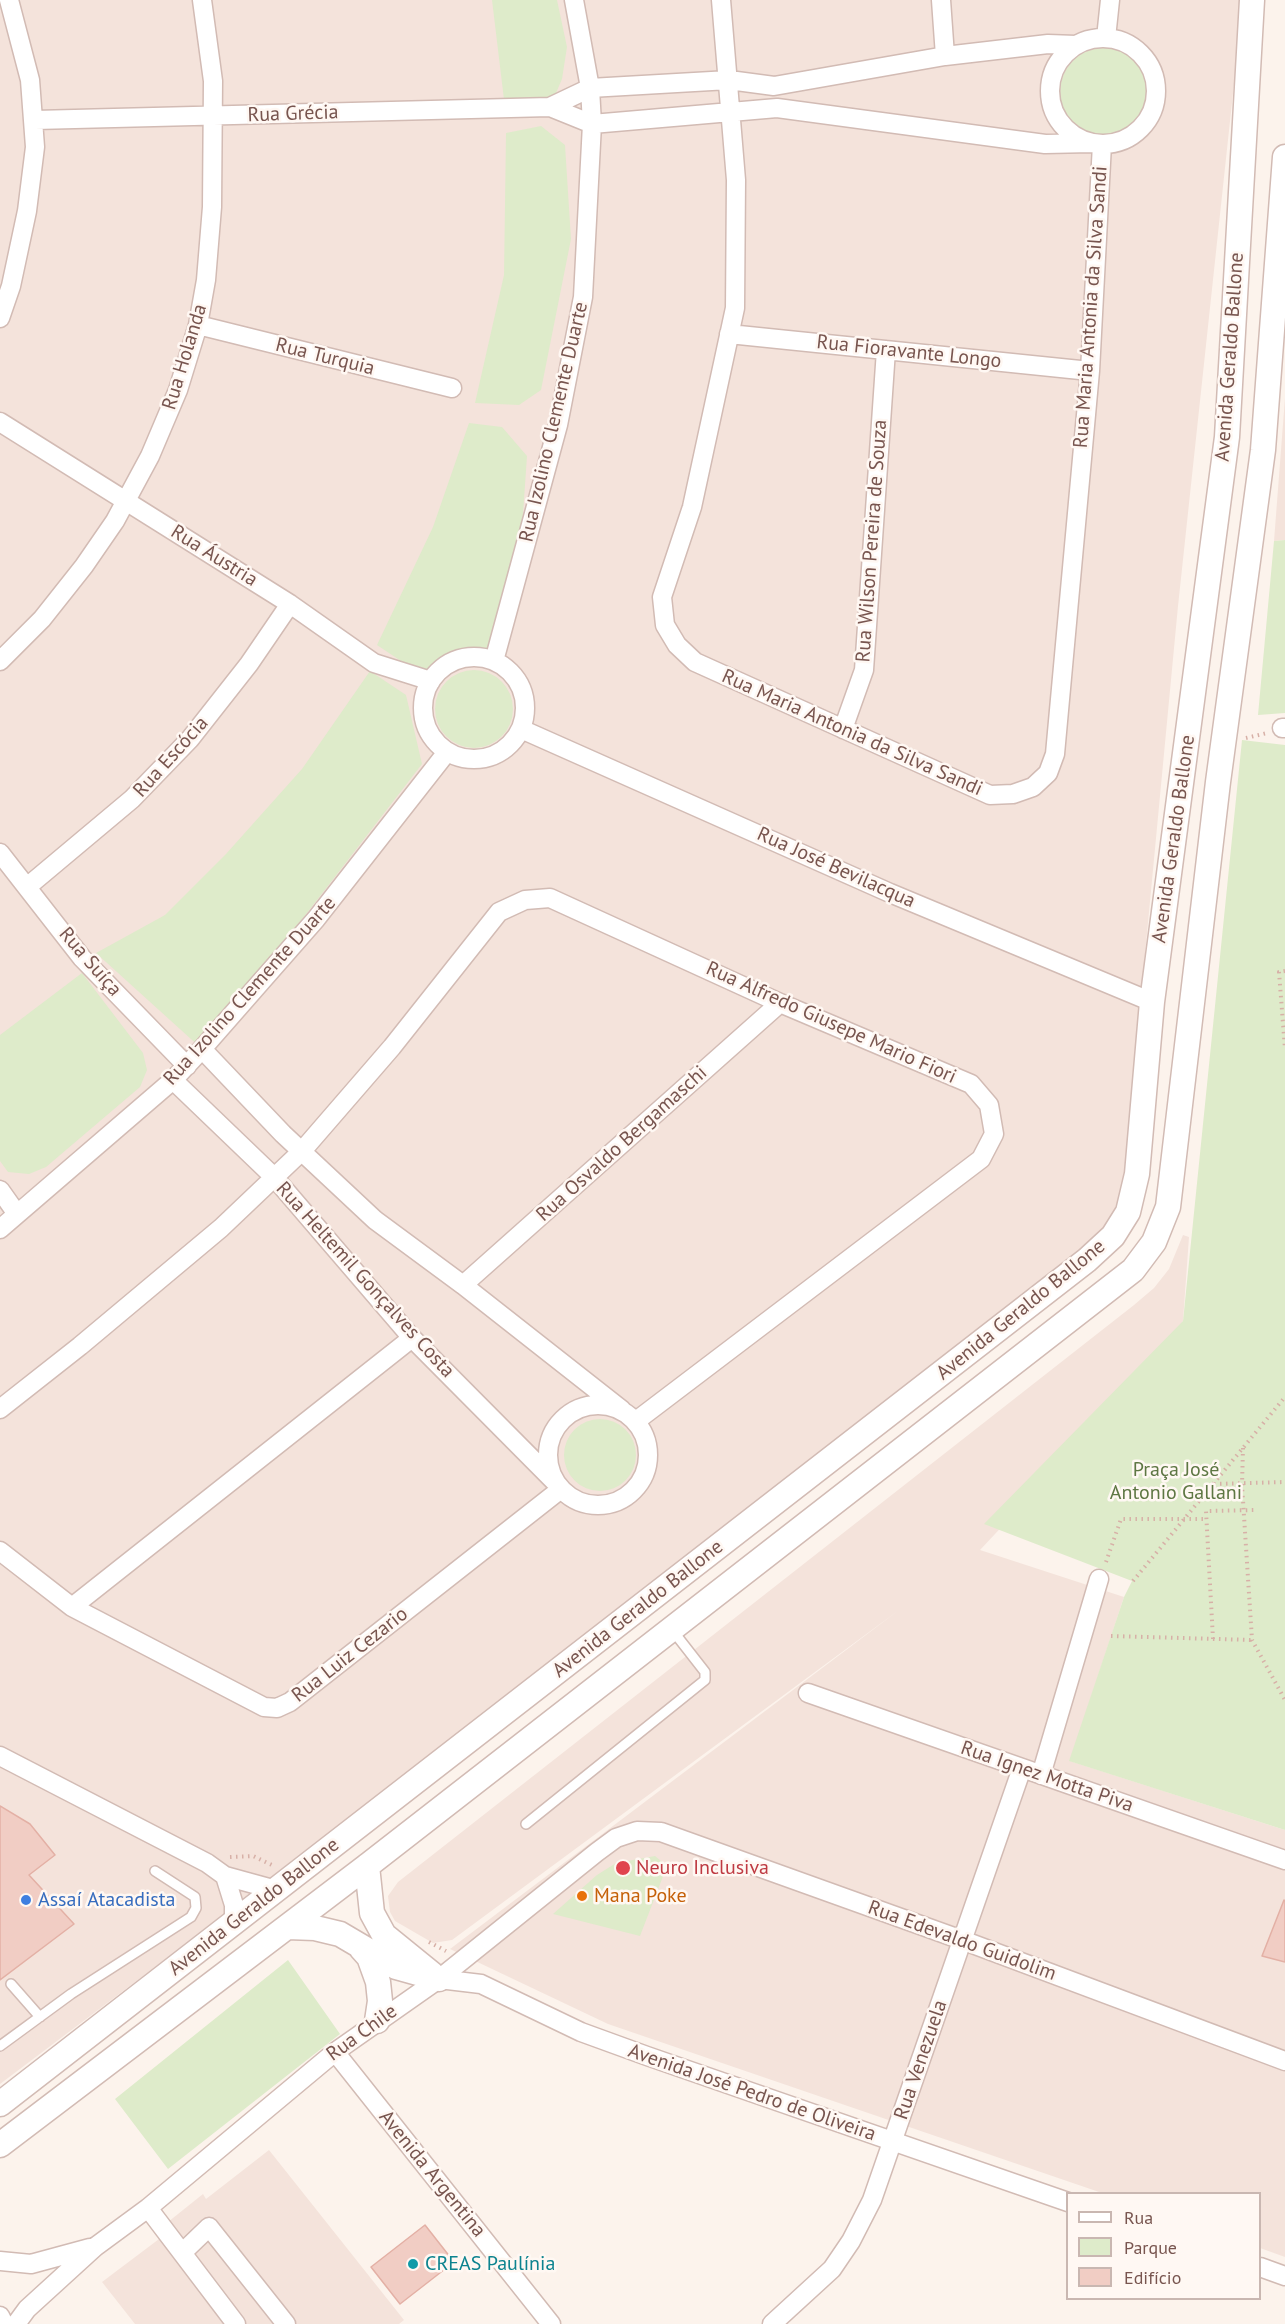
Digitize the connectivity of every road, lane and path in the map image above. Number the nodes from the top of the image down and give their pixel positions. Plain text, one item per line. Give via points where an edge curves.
1 (9, 0) edge
2 (202, 0) edge
3 (574, 0) edge
4 (721, 0) edge
5 (941, 0) edge
6 (1110, 0) edge
7 (1252, 0) edge
8 (1106, 38) junction
9 (1076, 45) junction
10 (945, 56) junction
11 (729, 80) junction
12 (590, 88) junction
13 (550, 107) junction
14 (731, 112) junction
15 (214, 117) junction
16 (34, 120) junction
17 (592, 124) junction
18 (1097, 144) junction
19 (1285, 157) edge
20 (0, 318) edge
21 (198, 325) junction
22 (729, 334) junction
23 (886, 350) junction
24 (1090, 370) junction
25 (452, 388) dead end
26 (0, 422) edge
27 (126, 502) junction
28 (290, 604) junction
29 (0, 661) edge
30 (494, 661) junction
31 (431, 681) junction
32 (1284, 728) edge
33 (521, 729) junction
34 (843, 729) junction
35 (1224, 738) junction
36 (447, 752) junction
37 (0, 853) edge
38 (27, 886) junction
39 (1285, 971) edge
40 (1152, 1002) junction
41 (780, 1003) junction
42 (202, 1049) junction
43 (1285, 1049) edge
44 (187, 1066) junction
45 (172, 1080) junction
46 (302, 1150) junction
47 (273, 1176) junction
48 (0, 1190) edge
49 (17, 1214) junction
50 (0, 1229) edge
51 (463, 1285) junction
52 (412, 1338) junction
53 (1285, 1397) edge
54 (0, 1409) edge
55 (629, 1416) junction
56 (1243, 1449) junction
57 (1285, 1482) edge
58 (1213, 1484) junction
59 (558, 1485) junction
60 (1242, 1485) junction
61 (1243, 1510) junction
62 (1254, 1510) dead end
63 (1206, 1519) junction
64 (1184, 1520) junction
65 (0, 1551) edge
66 (1099, 1579) joint
67 (1132, 1581) dead end
68 (72, 1607) junction
69 (672, 1629) junction
70 (1111, 1636) dead end
71 (1213, 1639) junction
72 (1252, 1640) junction
73 (808, 1693) dead end
74 (1285, 1700) edge
75 (0, 1756) edge
76 (1022, 1768) junction
77 (1041, 1774) junction
78 (526, 1824) dead end
79 (637, 1831) joint
80 (1285, 1860) edge
81 (367, 1866) junction
82 (155, 1871) dead end
83 (225, 1876) junction
84 (276, 1890) junction
85 (234, 1922) junction
86 (287, 1927) junction
87 (353, 1940) junction
88 (962, 1940) junction
89 (439, 1979) junction
90 (11, 1984) dead end
91 (40, 2017) junction
92 (377, 2021) junction
93 (0, 2046) edge
94 (335, 2052) junction
95 (1285, 2061) edge
96 (0, 2104) edge
97 (892, 2142) junction
98 (0, 2145) edge
99 (1066, 2201) edge
100 (148, 2208) junction
101 (95, 2247) junction
102 (182, 2253) junction
103 (0, 2261) edge
104 (1261, 2267) edge
105 (1285, 2276) edge
106 (0, 2316) edge
107 (4, 2324) edge
108 (16, 2324) edge
109 (236, 2324) edge
110 (286, 2324) edge
111 (551, 2324) edge
112 (772, 2324) edge

1 - 16 street via 30,80
2 - 15 street, Rua Holanda
3 - 12 street, Rua Izolino Clemente Duarte
4 - 11 street, Rua Maria Antonia da Silva Sandi
5 - 10 street
6 - 8 street
7 - 40 street, Avenida Geraldo Ballone via 1227,437
8 - 9 street
8 - 18 street via 1123,41 1143,56 1155,77 1157,93 1154,110 1133,135 1118,142
9 - 10 street via 1048,44
9 - 18 street via 1060,59 1051,79 1050,100 1058,120 1072,135
10 - 11 street via 774,86
11 - 12 street
11 - 14 street, Rua Maria Antonia da Silva Sandi
12 - 13 street, Rua Grécia
12 - 17 street, Rua Izolino Clemente Duarte
13 - 15 street, Rua Grécia
13 - 17 street, Rua Grécia
14 - 17 street
14 - 18 street via 777,108 1045,144
14 - 22 street, Rua Maria Antonia da Silva Sandi via 736,192 735,308
15 - 16 street, Rua Grécia
15 - 21 street, Rua Holanda via 206,280
16 - 20 street via 35,147 27,211
17 - 30 street, Rua Izolino Clemente Duarte via 584,297 558,425
18 - 24 street, Rua Maria Antonia da Silva Sandi
19 - 35 street, Avenida Geraldo Ballone via 1263,450
21 - 25 street, Rua Turquia
21 - 27 street, Rua Holanda via 178,390
22 - 23 street, Rua Fioravante Longo
22 - 34 street, Rua Maria Antonia da Silva Sandi via 692,507 662,597 665,625 677,645 695,662
23 - 24 street, Rua Fioravante Longo
23 - 34 street, Rua Wilson Pereira de Souza via 864,670
24 - 34 street, Rua Maria Antonia da Silva Sandi via 1055,754 1048,773 1033,787 1013,794 990,795
26 - 27 street, Rua Áustria
27 - 28 street, Rua Áustria
27 - 29 street, Rua Holanda via 84,566 42,619
28 - 31 street, Rua Áustria via 374,663
28 - 38 street, Rua Escócia via 190,739 132,799
30 - 31 street via 471,657 455,661
30 - 33 street via 515,677 522,690 525,702
31 - 36 street via 424,696 426,728
32 - 35 path via 1230,741
33 - 36 street via 512,744 489,757 463,759
33 - 40 street, Rua José Bevilacqua via 890,893
35 - 69 street, Avenida Geraldo Ballone via 1168,1207 1154,1242 1133,1270
36 - 42 street, Rua Izolino Clemente Duarte via 316,919
37 - 38 street, Rua Suíça
38 - 44 street, Rua Suíça via 82,958
39 - 43 path via 1278,972
40 - 84 street, Avenida Geraldo Ballone via 1137,1174 1128,1212 1113,1236 1078,1268
41 - 46 street, Rua Alfredo Giusepe Mario Fiori via 550,898 525,900 498,912 392,1047
41 - 51 street, Rua Osvaldo Bergamaschi
41 - 55 street, Rua Alfredo Giusepe Mario Fiori via 970,1084 989,1105 994,1134 981,1159
42 - 44 street, Rua Izolino Clemente Duarte
42 - 46 street, Rua Heltemil Gonçalves Costa
44 - 45 street, Rua Izolino Clemente Duarte
45 - 47 street, Rua Heltemil Gonçalves Costa
45 - 49 street, Rua Izolino Clemente Duarte
46 - 47 street
46 - 51 street, Rua Heltemil Gonçalves Costa via 375,1220
47 - 52 street, Rua Heltemil Gonçalves Costa
47 - 54 street via 221,1228
48 - 49 street
49 - 50 street, Rua Izolino Clemente Duarte
51 - 55 street, Rua Heltemil Gonçalves Costa
52 - 59 street, Rua Heltemil Gonçalves Costa
52 - 68 street
53 - 56 path
55 - 59 street via 606,1405 590,1405 574,1410 561,1421 548,1450 549,1467
55 - 59 street via 645,1436 649,1453 646,1470 632,1492 609,1504 591,1505 575,1500
56 - 58 path
56 - 60 path
57 - 60 path
58 - 60 path
58 - 64 path
59 - 68 street, Rua Luiz Cezario via 290,1702 277,1708 264,1707
60 - 61 path
61 - 62 path
61 - 63 path via 1206,1510
61 - 72 path
63 - 64 path
63 - 71 path
64 - 66 path via 1121,1519
64 - 67 path
65 - 68 street, Rua Luiz Cezario
66 - 77 street
69 - 78 lane via 705,1672 705,1680
69 - 81 street, Avenida Geraldo Ballone
70 - 71 path
71 - 72 path
72 - 74 path
73 - 76 street, Rua Ignez Motta Piva
75 - 83 street
76 - 77 street, Rua Ignez Motta Piva
76 - 88 street, Rua Venezuela
77 - 80 street, Rua Ignez Motta Piva
79 - 88 street, Rua Edevaldo Guidolim via 661,1832
79 - 89 street, Rua Chile via 616,1838 597,1852
81 - 86 street, Avenida Geraldo Ballone
81 - 89 street via 372,1913 384,1935
82 - 91 lane via 195,1897 196,1908 190,1917
83 - 84 street
83 - 85 street via 234,1905
84 - 85 street, Avenida Geraldo Ballone
85 - 96 street, Avenida Geraldo Ballone
86 - 87 street via 327,1930
86 - 98 street, Avenida Geraldo Ballone
87 - 89 street via 396,1967
87 - 92 street via 374,1968 379,1992
88 - 95 street, Rua Edevaldo Guidolim
88 - 97 street, Rua Venezuela
89 - 92 street, Rua Chile
89 - 97 street, Avenida José Pedro de Oliveira via 482,1984 581,2032
90 - 91 lane
91 - 93 lane
92 - 94 street, Rua Chile
94 - 100 street, Rua Chile
94 - 111 street, Avenida Argentina
97 - 99 street, Avenida José Pedro de Oliveira
97 - 112 street, Rua Venezuela via 872,2200 851,2241 832,2269
100 - 101 street, Rua Chile
100 - 102 street
101 - 103 street, Rua Chile via 31,2264
101 - 108 street, Rua Chile via 27,2308
102 - 109 street
102 - 110 street via 209,2227
104 - 105 street
106 - 107 street

